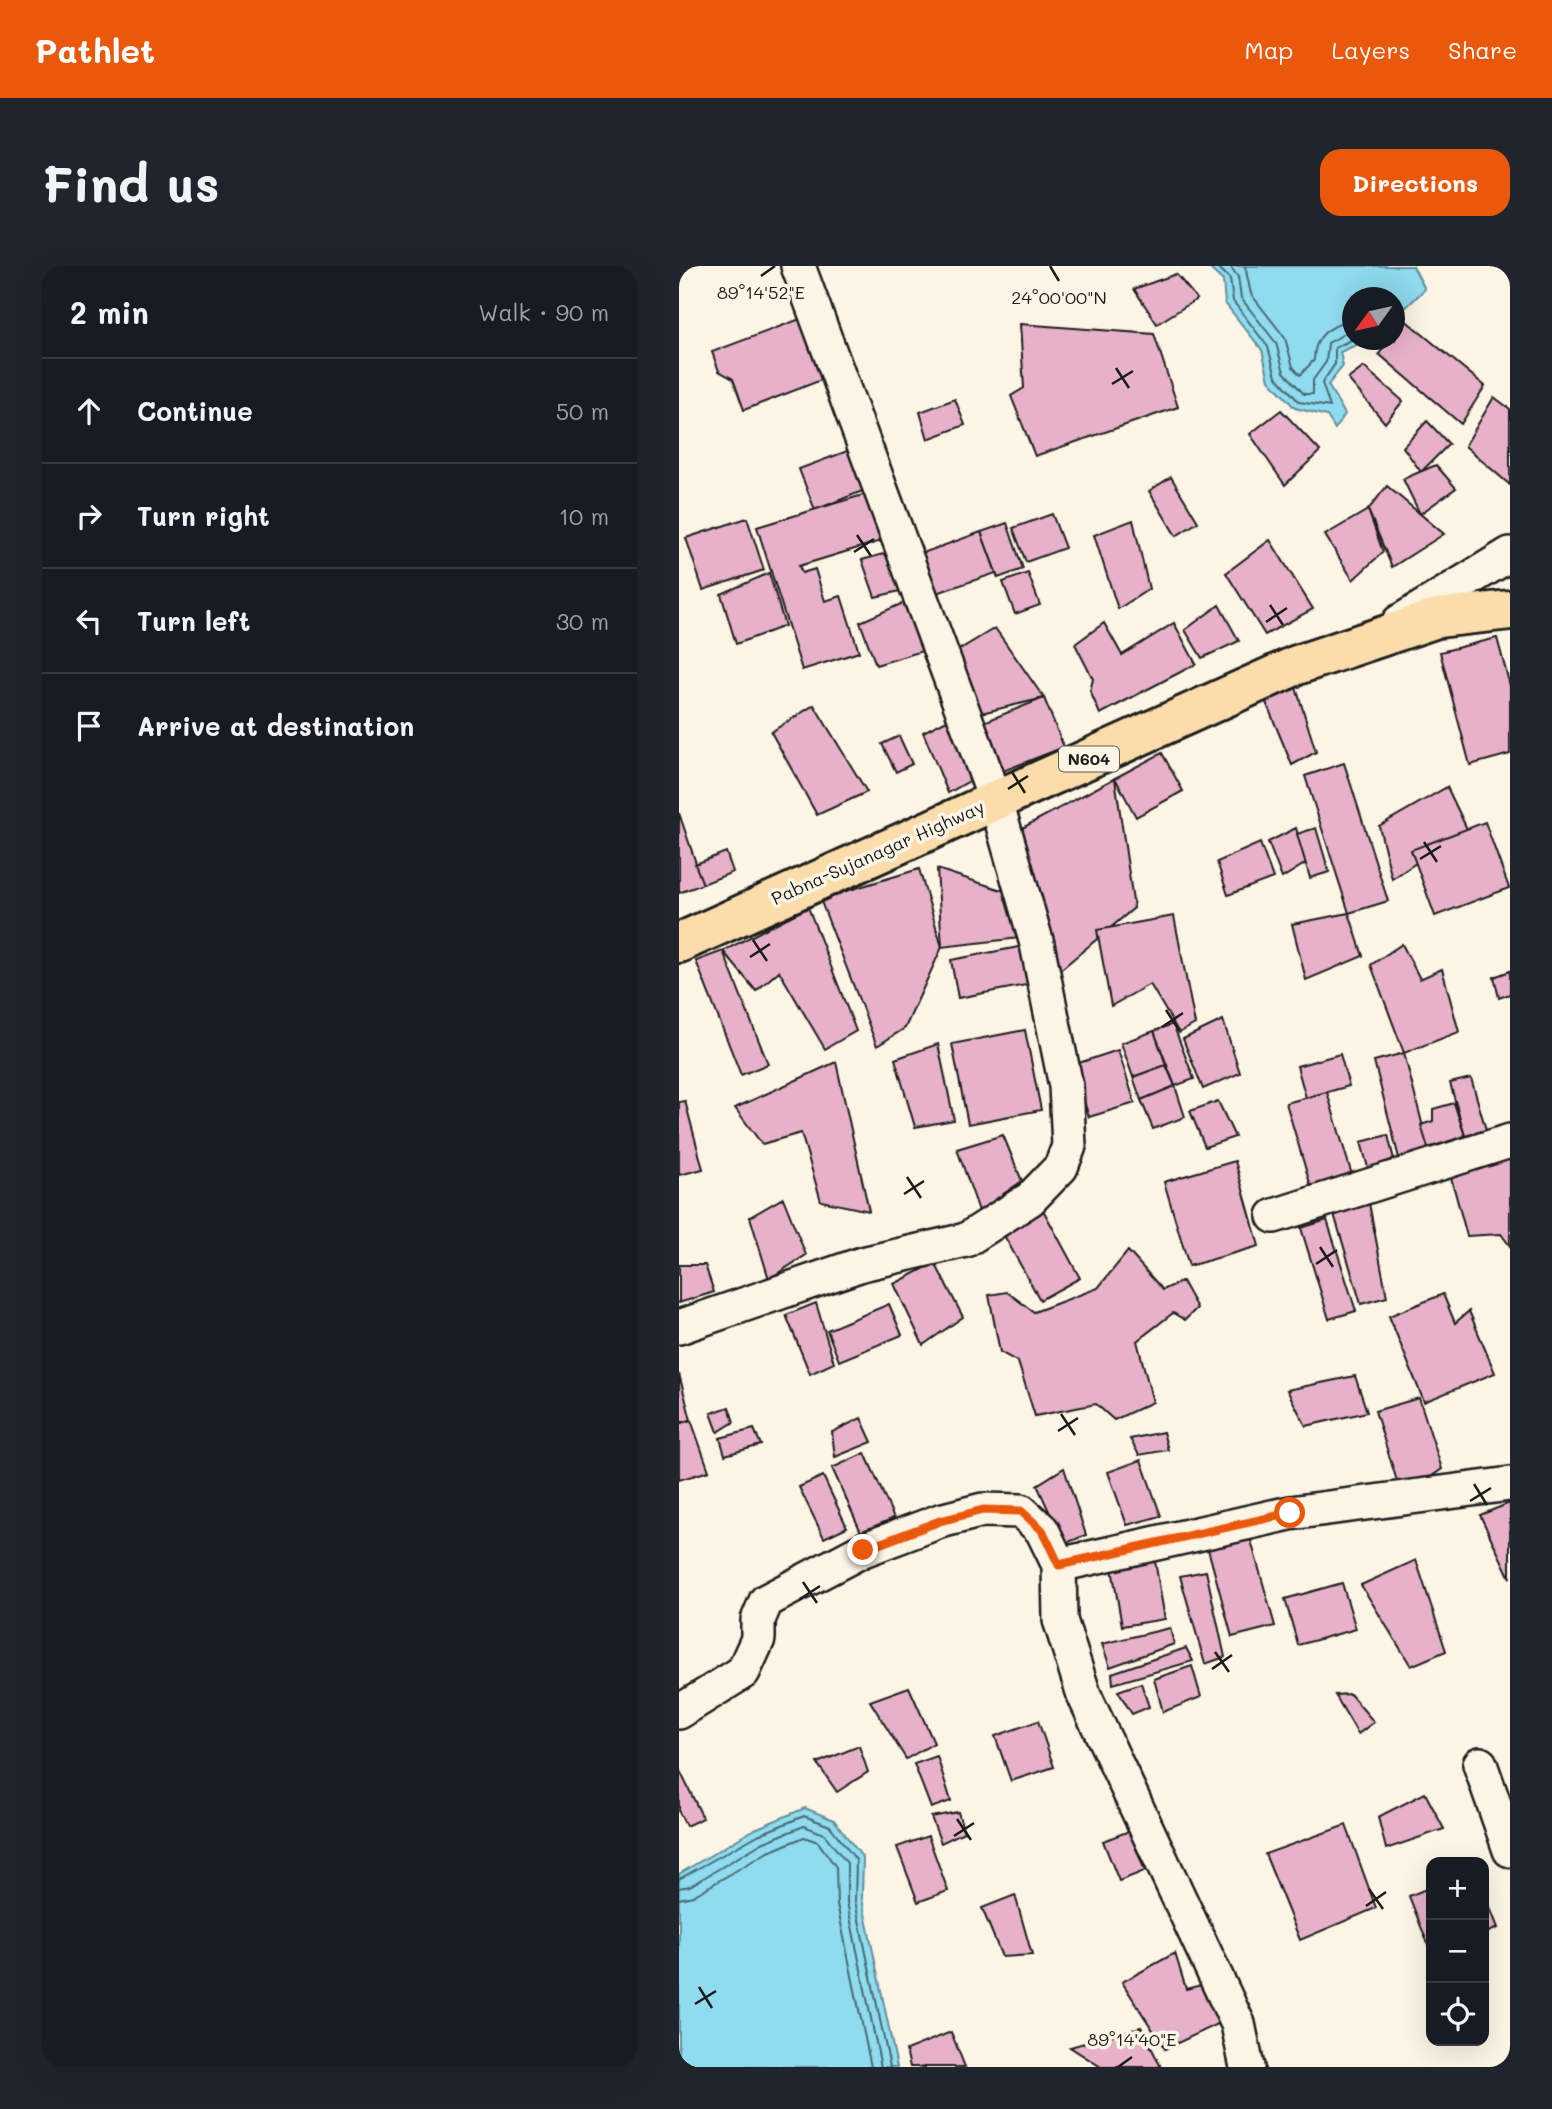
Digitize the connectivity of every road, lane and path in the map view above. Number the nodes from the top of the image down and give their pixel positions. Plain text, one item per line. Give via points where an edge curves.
1 (798, 266) edge
2 (1510, 554) edge
3 (1510, 610) edge
4 (1368, 641) junction
5 (996, 801) junction
6 (679, 943) edge
7 (1510, 1141) edge
8 (1274, 1216) dead end
9 (679, 1327) edge
10 (1510, 1484) edge
11 (1059, 1565) junction
12 (679, 1712) edge
13 (1480, 1764) dead end
14 (1510, 1850) edge
15 (1247, 2067) edge

1 - 5 street
2 - 4 street
3 - 4 highway, Pabna-Sujanagar Highway / N604 via 1437,618
4 - 5 highway, Pabna-Sujanagar Highway / N604 via 1297,665
5 - 6 highway, Pabna-Sujanagar Highway / N604
5 - 9 street via 1037,944 1066,1086 1069,1146 1061,1167 1030,1199 966,1240 862,1264
7 - 8 street
10 - 11 street via 1290,1513
11 - 12 street via 1042,1530 1021,1511 983,1510 863,1550 766,1601 758,1620 758,1639 743,1672
11 - 15 street via 1060,1620 1084,1695 1238,2024
13 - 14 street

